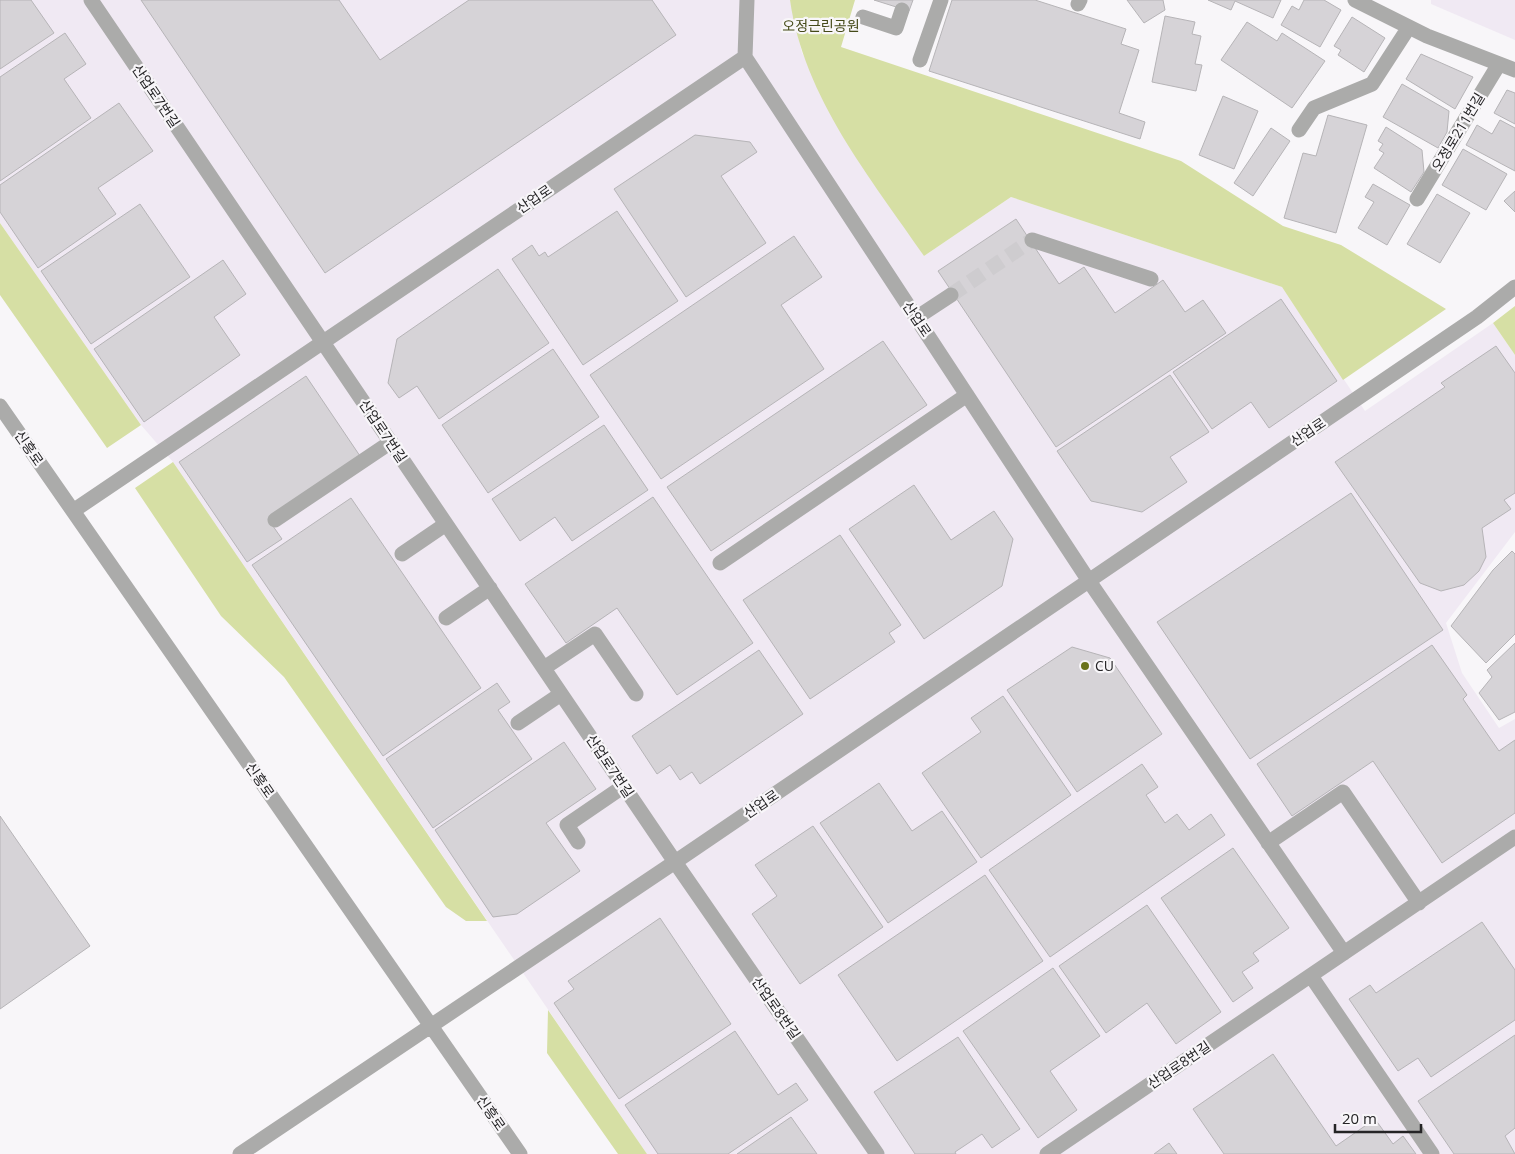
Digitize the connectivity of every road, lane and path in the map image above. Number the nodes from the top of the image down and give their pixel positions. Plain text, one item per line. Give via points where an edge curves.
1 (91, 0) edge
2 (747, 0) edge
3 (941, 0) edge
4 (1355, 0) edge
5 (902, 10) dead end
6 (863, 16) dead end
7 (1409, 26) junction
8 (745, 57) junction
9 (920, 60) dead end
10 (1498, 64) junction
11 (1515, 70) edge
12 (1299, 130) dead end
13 (1417, 200) dead end
14 (1032, 240) dead end
15 (1151, 279) dead end
16 (1515, 287) edge
17 (950, 295) tunnel mouth
18 (916, 318) junction
19 (322, 341) junction
20 (967, 395) junction
21 (0, 406) edge
22 (391, 442) junction
23 (73, 511) junction
24 (275, 520) dead end
25 (446, 524) junction
26 (402, 554) dead end
27 (720, 563) dead end
28 (1089, 581) junction
29 (490, 588) junction
30 (446, 618) dead end
31 (544, 668) junction
32 (561, 694) junction
33 (636, 694) dead end
34 (518, 723) dead end
35 (624, 786) junction
36 (1515, 837) edge
37 (578, 842) dead end
38 (1268, 843) junction
39 (675, 862) junction
40 (1419, 903) junction
41 (1344, 953) junction
42 (1311, 976) junction
43 (432, 1026) junction
44 (240, 1154) edge
45 (520, 1154) edge
46 (877, 1154) edge
47 (1047, 1154) edge
48 (1432, 1154) edge

1 - 19 street, 산업로7번길
2 - 8 street
3 - 9 street
4 - 7 street
5 - 6 street via 896,28
7 - 10 street
7 - 12 street via 1372,84 1314,108
8 - 18 street, 산업로
8 - 19 street, 산업로
10 - 11 street
10 - 13 street, 오정로211번길
14 - 15 street
16 - 28 street, 산업로 via 1477,317
17 - 18 street
18 - 20 street, 산업로
19 - 22 street, 산업로7번길
19 - 23 street, 산업로
20 - 27 street
20 - 28 street, 산업로
21 - 23 street, 신흥로
22 - 24 street
22 - 25 street, 산업로7번길
23 - 43 street, 신흥로
25 - 26 street
25 - 29 street, 산업로7번길
28 - 38 street
28 - 39 street, 산업로
29 - 30 street
29 - 31 street, 산업로7번길
31 - 32 street, 산업로7번길
31 - 33 street via 594,634
32 - 34 street
32 - 35 street, 산업로7번길
35 - 37 street via 567,825
35 - 39 street, 산업로7번길
36 - 40 street, 산업로8번길
38 - 40 street via 1343,792
38 - 41 street
39 - 43 street, 산업로
39 - 46 street, 산업로8번길
40 - 41 street, 산업로8번길
41 - 42 street, 산업로8번길
42 - 47 street, 산업로8번길
42 - 48 street
43 - 44 street, 산업로
43 - 45 street, 신흥로

